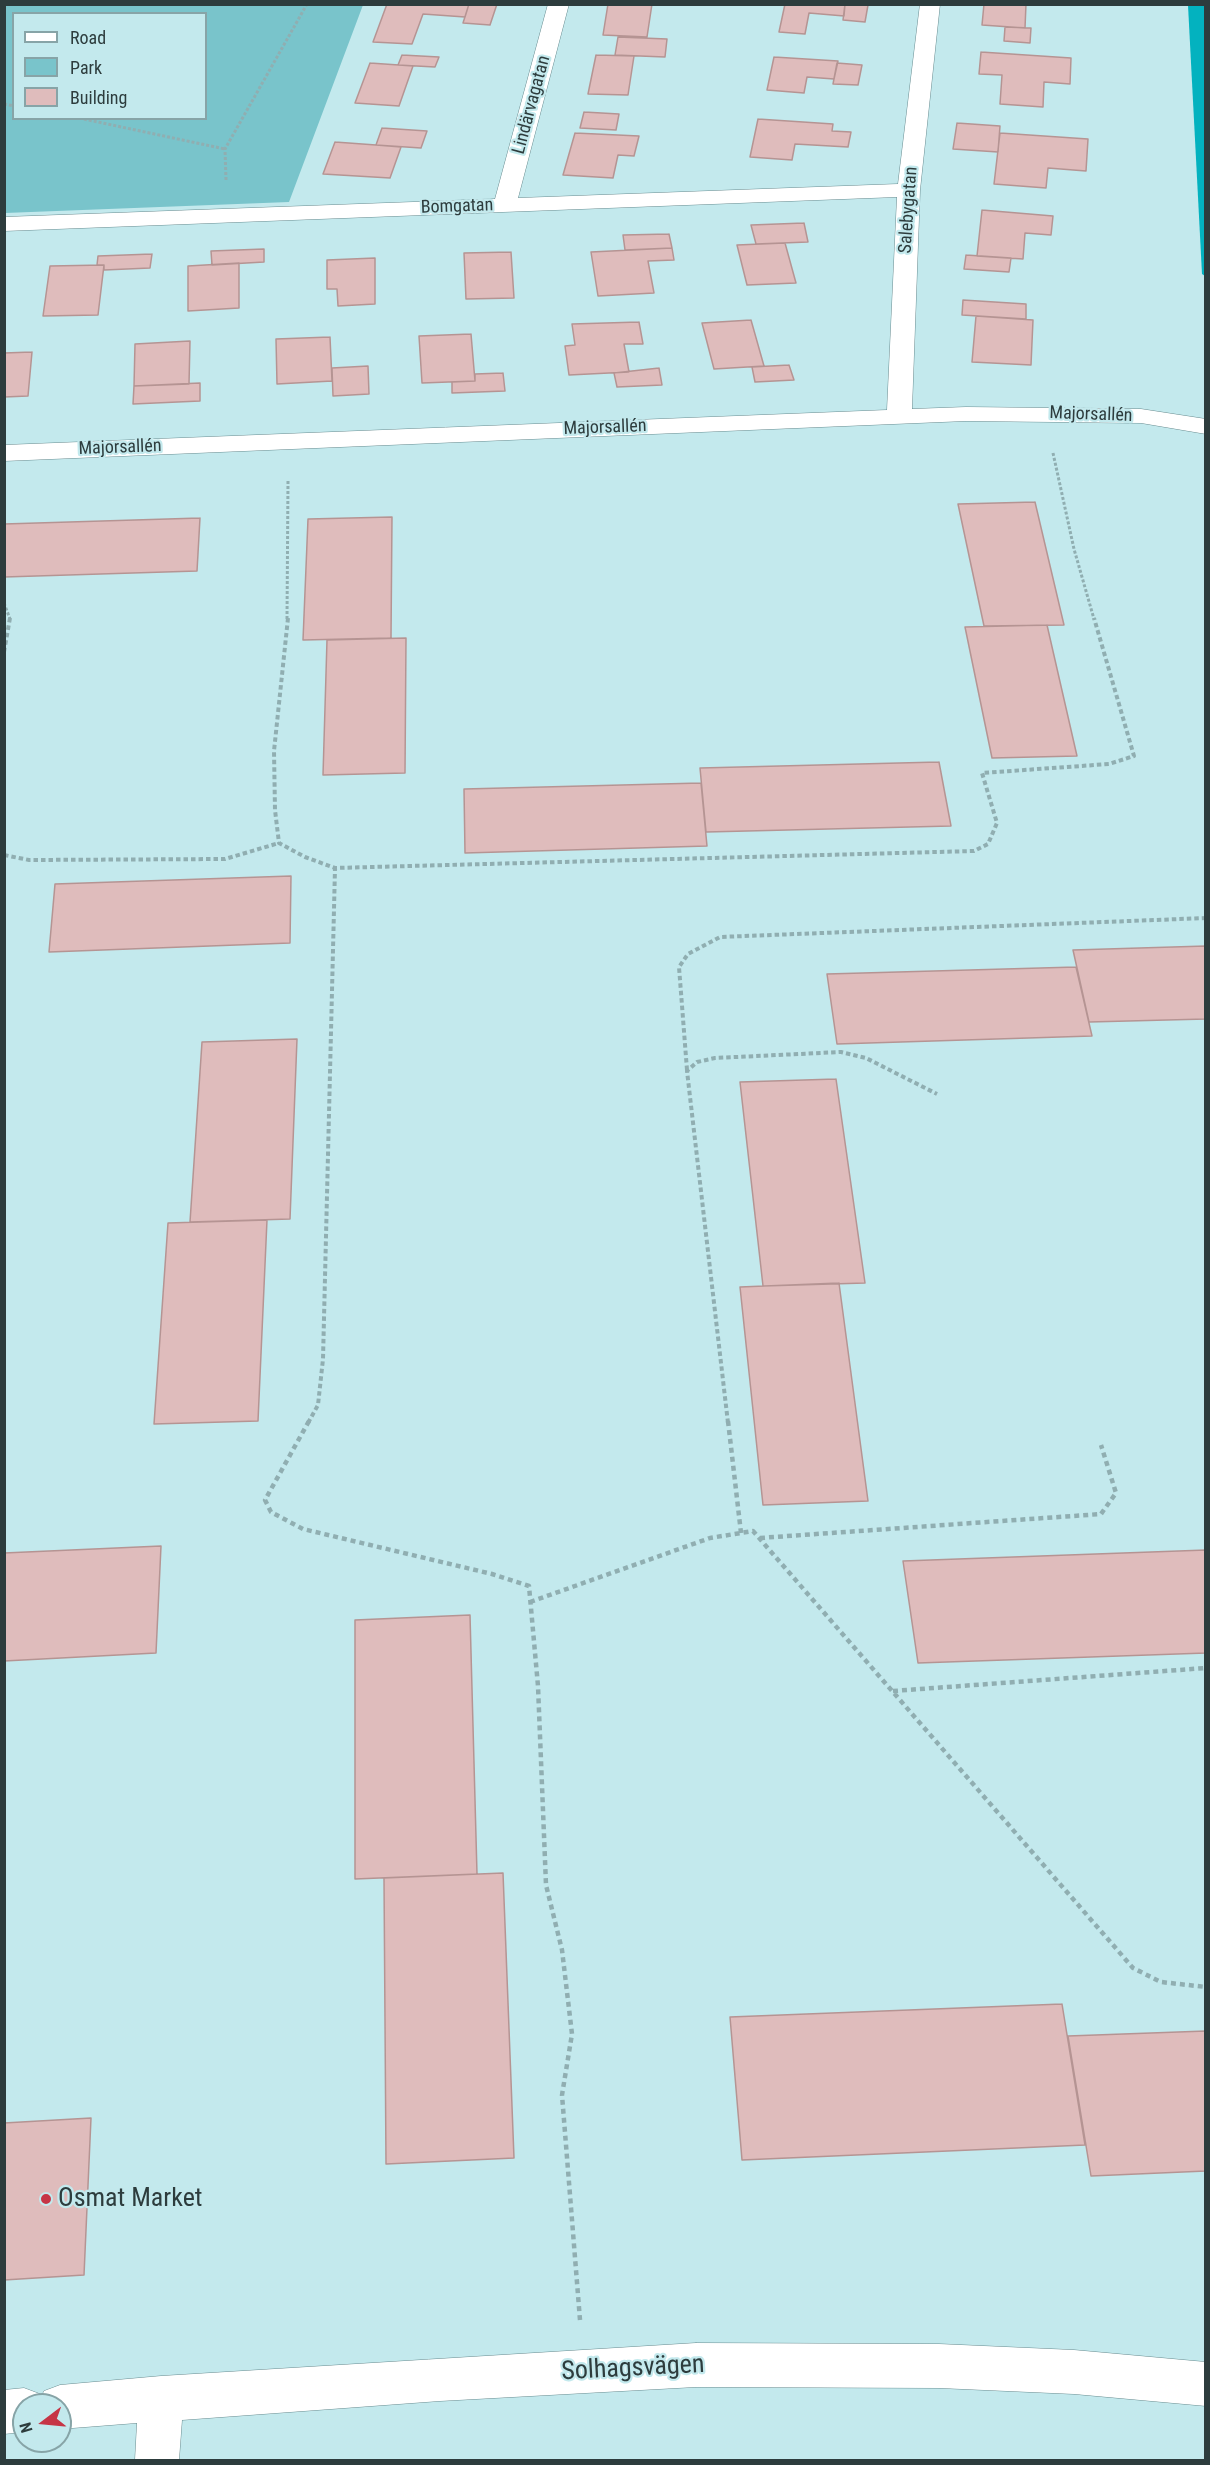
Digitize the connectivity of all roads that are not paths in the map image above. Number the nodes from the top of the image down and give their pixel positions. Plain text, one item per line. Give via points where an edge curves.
1 (559, 4) edge
2 (930, 4) edge
3 (909, 190) junction
4 (505, 205) junction
5 (4, 224) edge
6 (899, 416) junction
7 (1206, 428) edge
8 (4, 453) edge
9 (1206, 2384) edge
10 (160, 2398) junction
11 (72, 2406) edge
12 (157, 2460) edge

1 - 4 street, Lindärvagatan
2 - 3 street, Salebygatan
3 - 4 street, Bomgatan
3 - 6 street, Salebygatan
4 - 5 street, Bomgatan
6 - 7 street, Majorsallén via 1141,416
6 - 8 street, Majorsallén
9 - 10 street, Solhagsvägen via 1074,2372 939,2366 696,2365
10 - 11 street, Solhagsvägen
10 - 12 street

